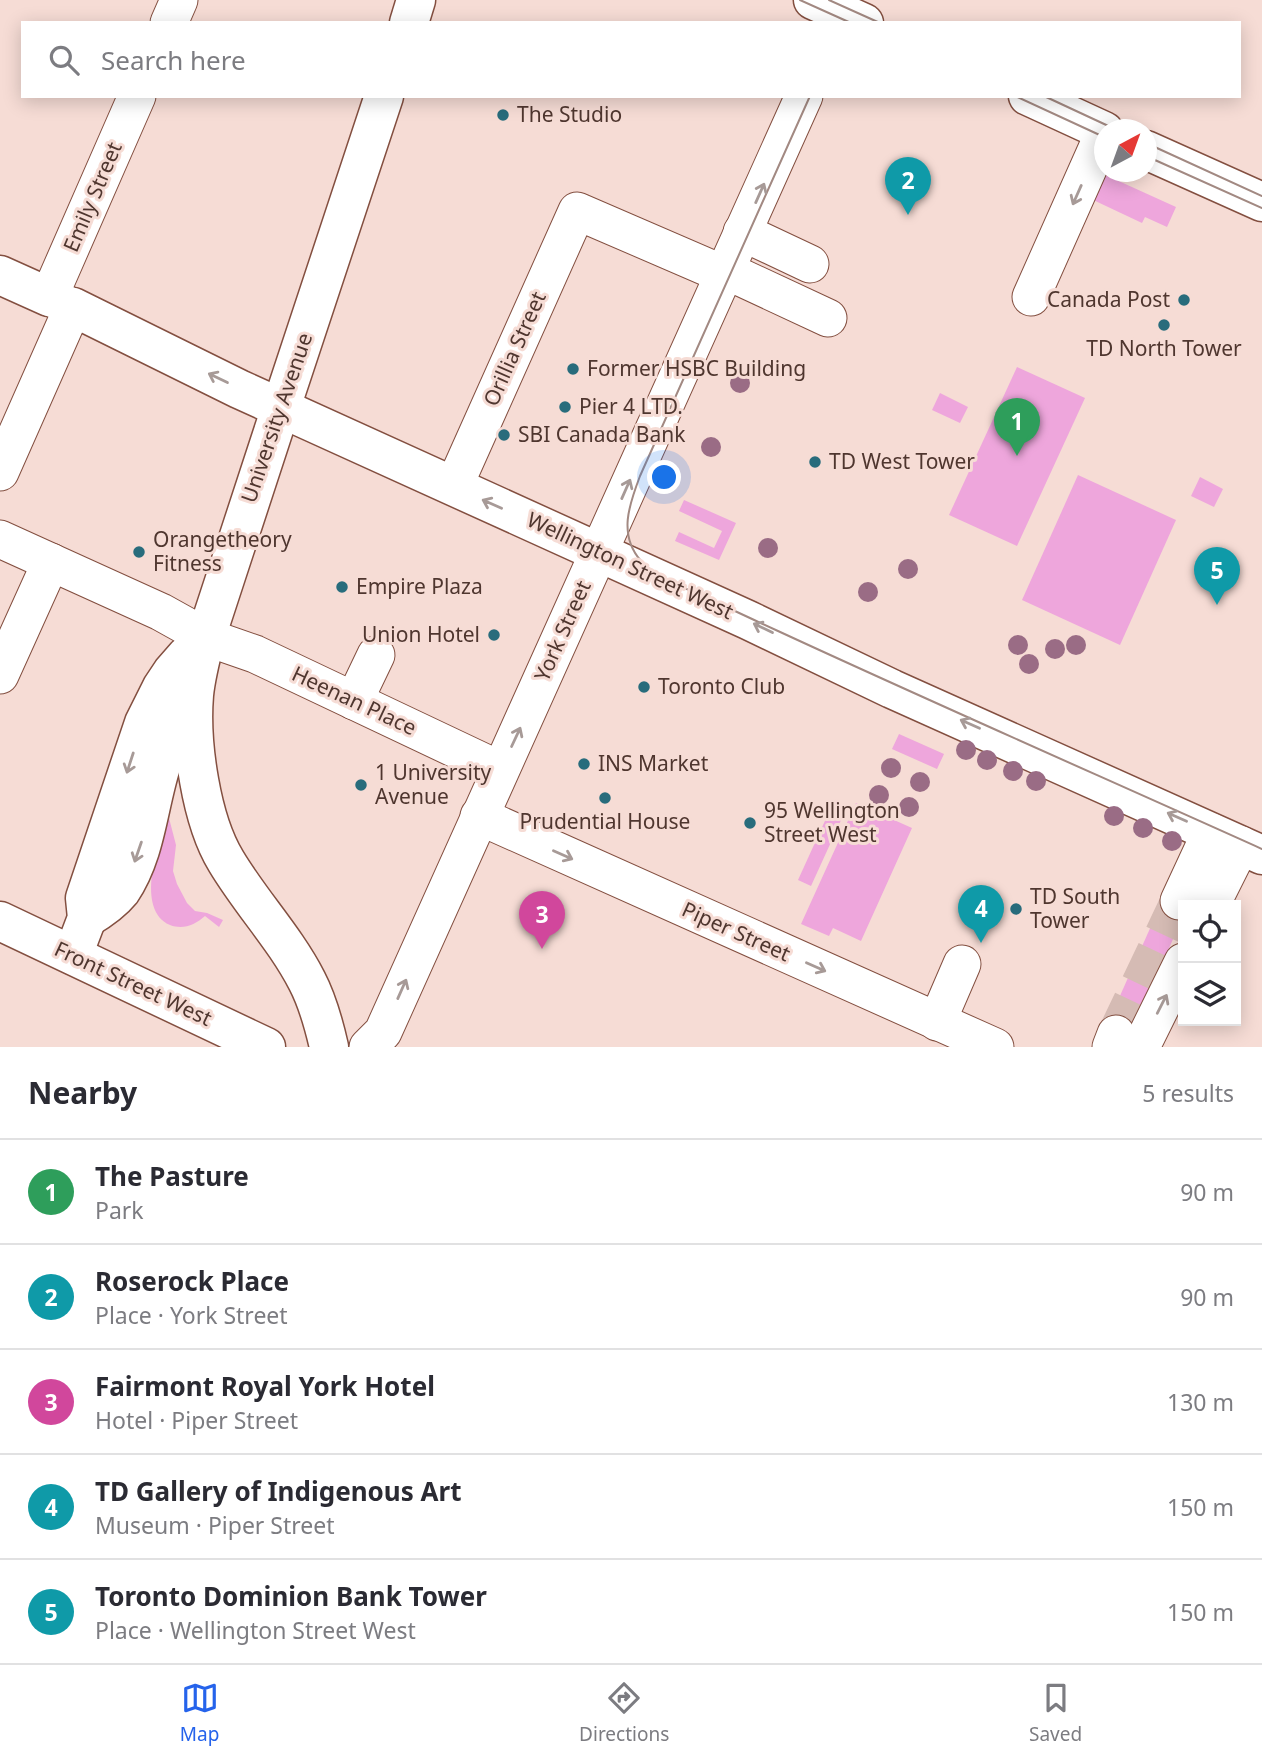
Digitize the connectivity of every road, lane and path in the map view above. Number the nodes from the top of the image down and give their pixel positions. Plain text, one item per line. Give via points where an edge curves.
1 (416, 0) edge
2 (410, 21) edge
3 (136, 98) edge
4 (383, 98) edge
5 (803, 98) edge
6 (1032, 98) edge
7 (1094, 127) edge
8 (1094, 155) edge
9 (1157, 155) edge
10 (1262, 202) edge
11 (731, 257) junction
12 (0, 275) edge
13 (1031, 297) dead end
14 (61, 302) junction
15 (280, 407) junction
16 (0, 472) edge
17 (454, 486) junction
18 (0, 539) edge
19 (599, 552) junction
20 (51, 562) junction
21 (206, 637) junction
22 (376, 655) dead end
23 (0, 675) edge
24 (194, 697) junction
25 (354, 701) junction
26 (500, 770) junction
27 (479, 816) junction
28 (1238, 844) edge
29 (1197, 900) edge
30 (87, 919) junction
31 (0, 921) edge
32 (73, 955) junction
33 (1182, 963) edge
34 (962, 964) dead end
35 (937, 1022) junction
36 (1123, 1043) edge
37 (266, 1047) edge
38 (329, 1047) edge
39 (368, 1047) edge
40 (995, 1047) edge

1 - 2 main road
3 - 14 street, Emily Street
4 - 15 main road, University Avenue
11 -> 5 street, York Street
6 - 7 main road
8 -> 13 street
9 - 10 main road
11 - 11 street via 816,291
11 - 17 street, Orillia Street via 577,211
19 -> 11 street, York Street
12 - 14 main road, Wellington Street West
15 -> 14 main road, Wellington Street West
14 - 16 street, Emily Street
15 - 17 main road, Wellington Street West
15 - 21 main road, University Avenue
19 -> 17 main road, Wellington Street West
18 - 20 street, Heenan Place
26 -> 19 street, York Street
28 -> 19 main road, Wellington Street West
20 - 21 street, Heenan Place
20 - 23 street
21 - 24 main road, University Avenue
21 - 25 street, Heenan Place via 255,654
21 -> 30 main road via 172,672 144,723 85,898
22 - 25 street
24 -> 30 main road via 161,767 133,867 120,891
24 - 38 main road, University Avenue via 195,751 213,834 226,861 307,981
25 - 26 street, Heenan Place
26 - 27 street, York Street
27 -> 35 street, Piper Street
39 -> 27 street, York Street via 383,1032
28 - 29 street
30 - 32 main road
31 - 32 main road, Front Street West
32 - 37 main road, Front Street West
36 -> 33 street
34 - 35 street
35 - 40 street, Piper Street

